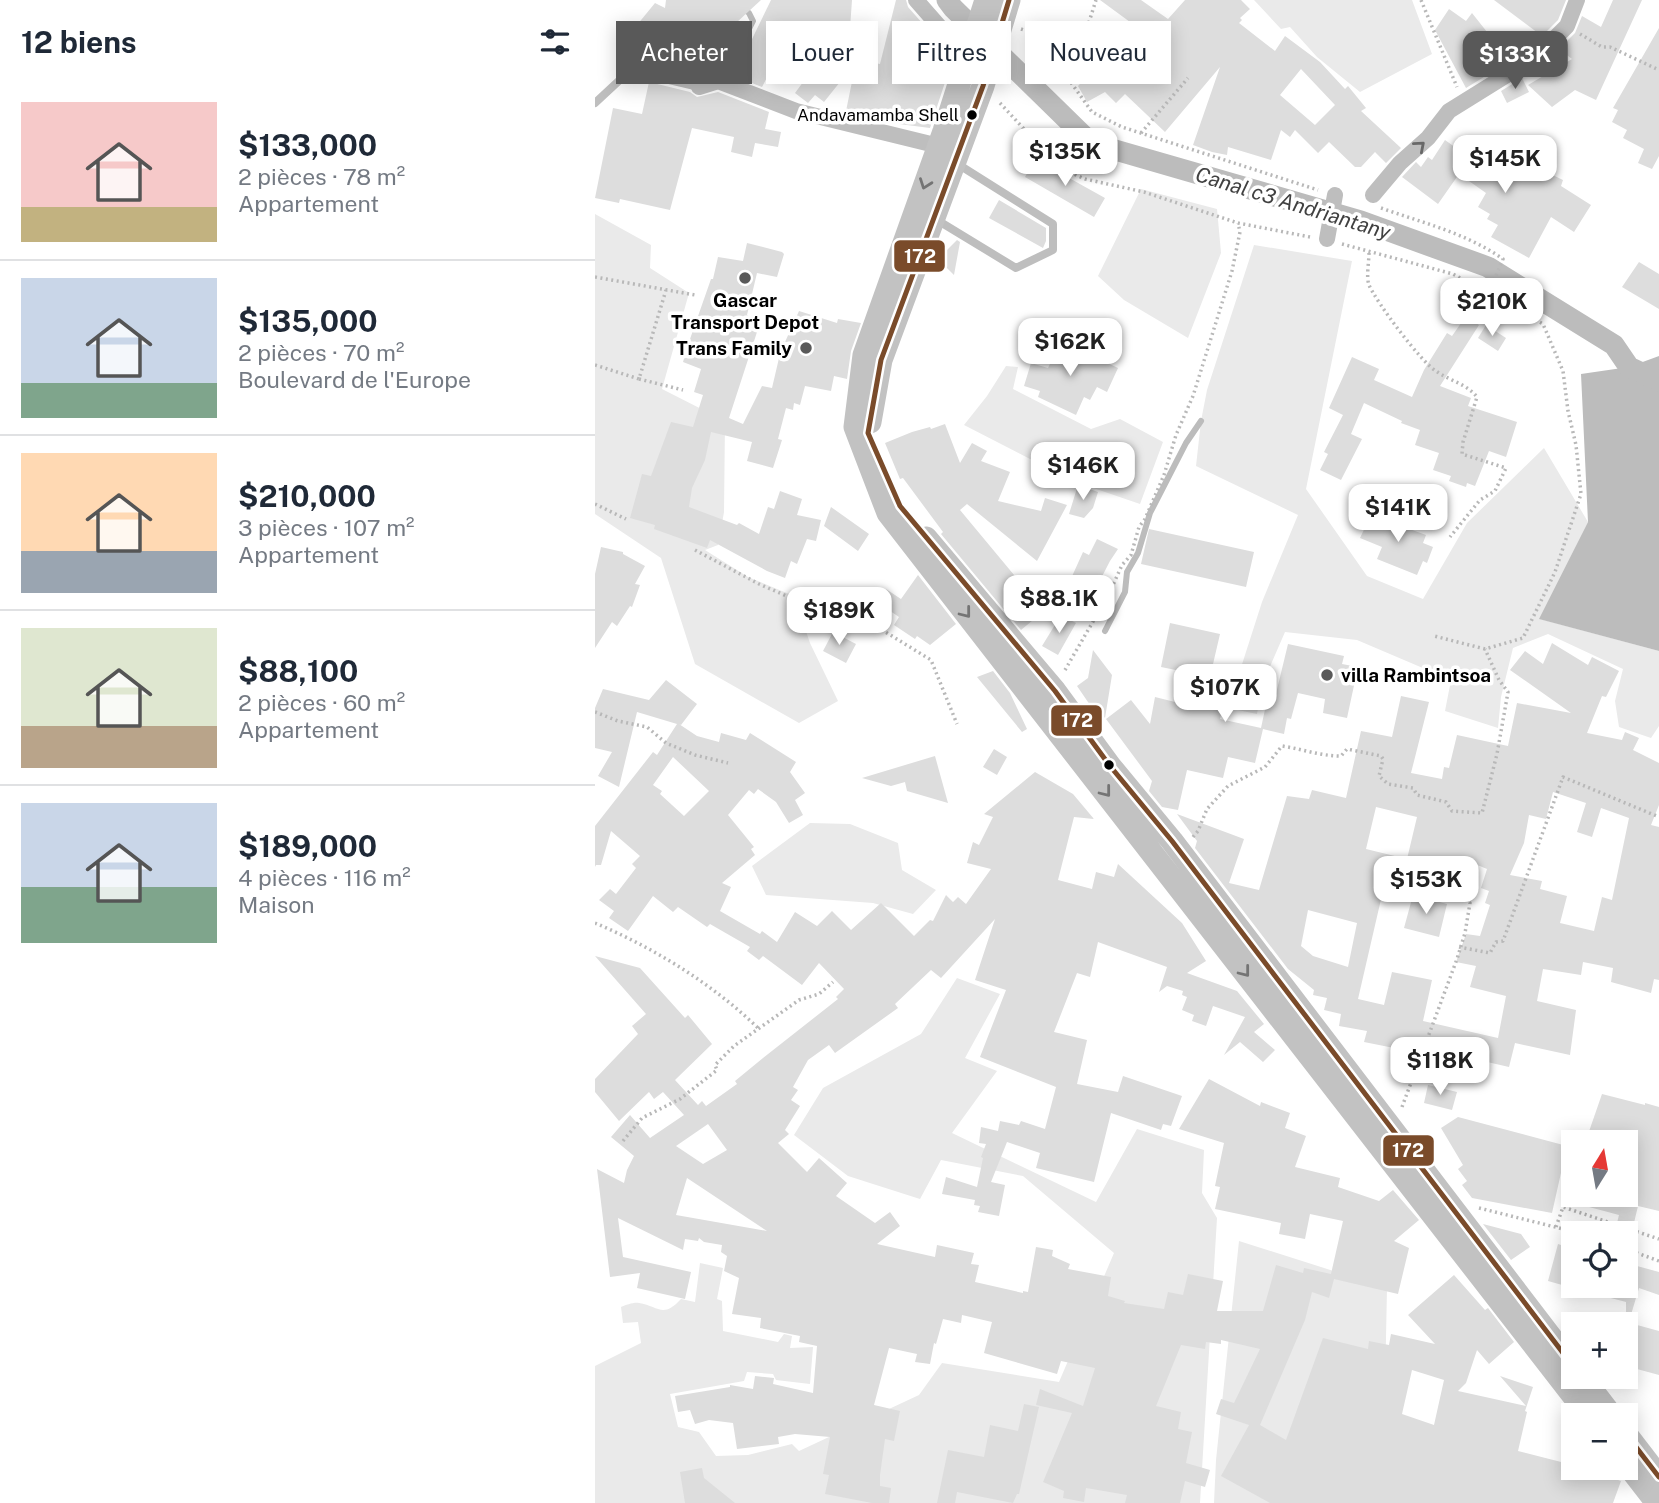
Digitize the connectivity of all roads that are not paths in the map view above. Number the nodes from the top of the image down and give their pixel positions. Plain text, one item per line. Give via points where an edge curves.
1 (916, 0) edge
2 (986, 0) edge
3 (1009, 0) edge
4 (1577, 0) edge
5 (937, 21) edge
6 (979, 21) edge
7 (962, 84) edge
8 (699, 87) joint
9 (595, 103) edge
10 (947, 154) junction
11 (1335, 195) road end
12 (1375, 201) road end
13 (934, 219) junction
14 (1327, 239) road end
15 (1561, 1350) edge
16 (1591, 1389) edge
17 (1579, 1403) edge
18 (1602, 1403) edge
19 (1638, 1450) edge
20 (1659, 1477) edge
21 (1638, 1478) edge
22 (1657, 1503) edge

1 - 5 street
2 - 6 street
3 - 10 street via 985,82
12 -> 4 street via 1399,163 1450,111 1536,57 1567,26
7 - 10 street
8 - 9 lane via 648,75 623,77
8 - 10 street via 718,81 796,111
10 - 13 street
10 - 13 lane via 1053,224 1053,250 1016,268
10 -> 17 street via 864,355 855,427 888,513
11 - 14 street
13 - 15 street via 881,360 869,433 900,506 1055,691
16 - 18 street
19 - 20 street
21 - 22 street

